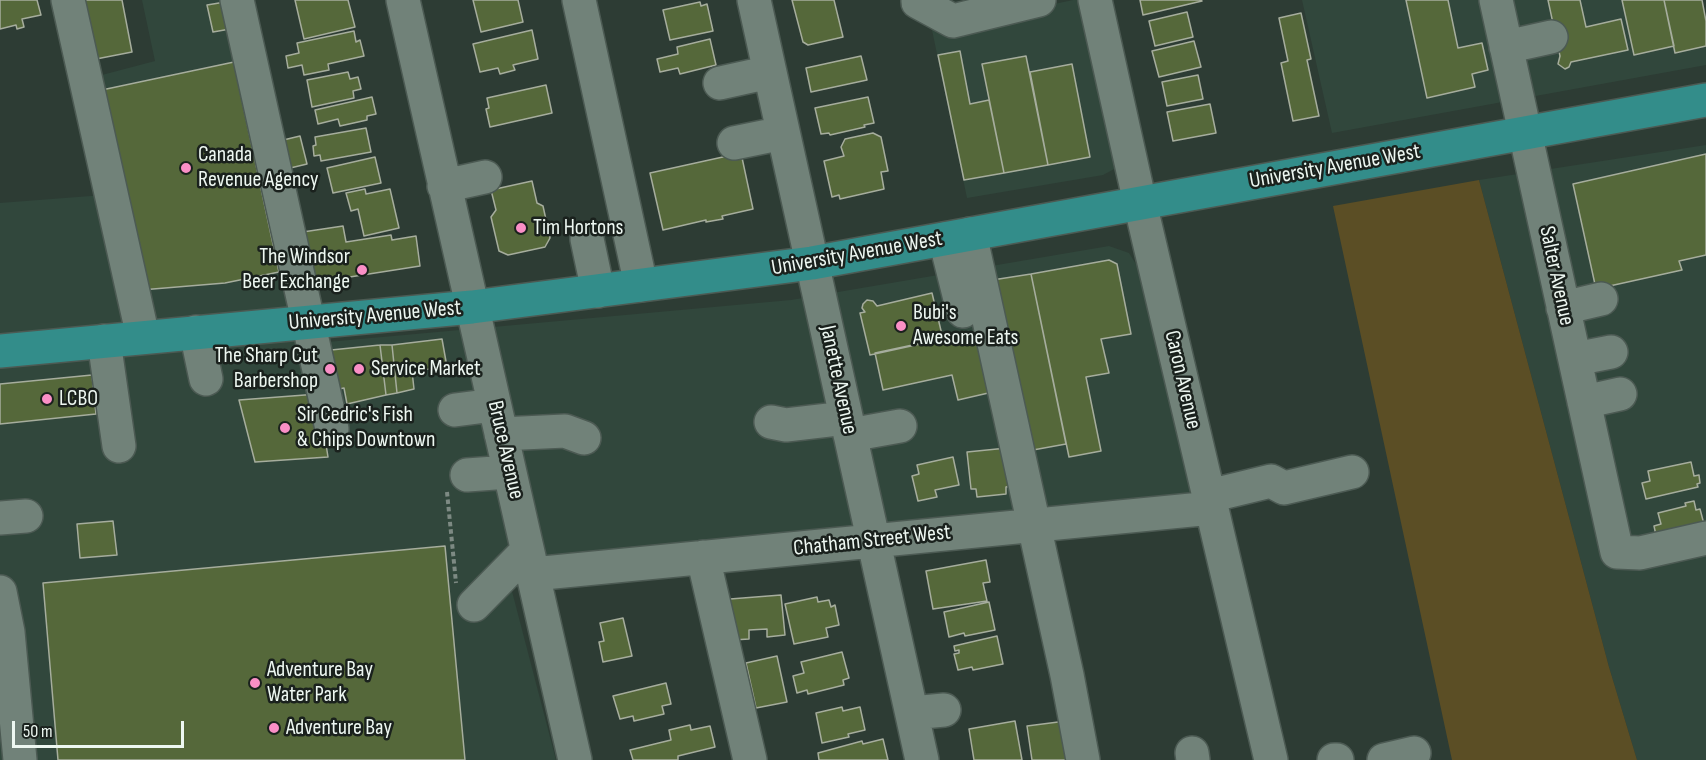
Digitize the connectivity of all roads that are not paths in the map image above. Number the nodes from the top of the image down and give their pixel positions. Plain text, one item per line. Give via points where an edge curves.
1 (68, 0) edge
2 (237, 0) edge
3 (403, 0) edge
4 (579, 0) edge
5 (754, 0) edge
6 (918, 0) edge
7 (1039, 0) edge
8 (1095, 0) edge
9 (1496, 0) edge
10 (1551, 37) dead end
11 (1506, 47) junction
12 (770, 72) junction
13 (720, 83) dead end
14 (1706, 99) edge
15 (1525, 132) junction
16 (783, 134) junction
17 (734, 143) dead end
18 (486, 177) dead end
19 (444, 186) junction
20 (1140, 203) junction
21 (957, 236) junction
22 (587, 238) dead end
23 (812, 263) junction
24 (641, 285) junction
25 (598, 291) junction
26 (1601, 299) dead end
27 (472, 307) junction
28 (1563, 308) junction
29 (963, 311) dead end
30 (309, 322) junction
31 (196, 332) junction
32 (143, 337) junction
33 (104, 341) junction
34 (0, 351) edge
35 (1611, 352) dead end
36 (1575, 359) junction
37 (206, 379) dead end
38 (1620, 394) dead end
39 (1584, 402) junction
40 (455, 410) dead end
41 (847, 419) junction
42 (900, 426) dead end
43 (332, 429) dead end
44 (502, 441) junction
45 (119, 446) dead end
46 (1352, 472) dead end
47 (457, 483) road end
48 (1211, 506) junction
49 (1034, 525) junction
50 (1706, 538) edge
51 (874, 541) junction
52 (703, 557) junction
53 (530, 562) junction
54 (0, 591) edge
55 (465, 596) road end
56 (4, 632) edge
57 (944, 710) dead end
58 (912, 713) junction
59 (20, 760) edge
60 (575, 760) edge
61 (750, 760) edge
62 (922, 760) edge
63 (1083, 760) edge
64 (1271, 760) edge

1 - 32 street
2 - 30 street
3 - 19 street, Bruce Avenue
4 - 24 street via 616,106
5 - 12 street, Janette Avenue
6 - 7 street via 953,21
8 - 20 street, Caron Avenue
9 - 11 street, Salter Avenue
10 - 11 street
11 - 15 street, Salter Avenue
12 - 13 street
12 - 16 street, Janette Avenue
14 - 15 main road, University Avenue West
15 - 20 main road, University Avenue West
15 - 28 street, Salter Avenue
16 - 17 street
16 - 23 street, Janette Avenue
18 - 19 street
19 - 27 street, Bruce Avenue
20 - 21 main road, University Avenue West
20 - 48 street, Caron Avenue
21 - 23 main road, University Avenue West
21 - 29 street
21 - 49 street
22 - 25 street
23 - 24 main road, University Avenue West
23 - 41 street, Janette Avenue
24 - 25 main road, University Avenue West
25 - 27 main road, University Avenue West
26 - 28 street
27 - 30 main road, University Avenue West
27 - 44 street, Bruce Avenue
28 - 36 street, Salter Avenue
30 - 31 main road, University Avenue West
30 - 43 street
31 - 32 main road, University Avenue West
31 - 37 street
32 - 33 main road, University Avenue West
33 - 34 main road, University Avenue West
33 - 45 street
35 - 36 street
36 - 39 street, Salter Avenue
38 - 39 street
39 - 50 street, Salter Avenue via 1617,552 1640,553
40 - 44 street
41 - 42 street
41 - 51 street, Janette Avenue
44 - 47 street
44 - 53 street, Bruce Avenue
46 - 48 street, Chatham Street West via 1284,488 1275,499
48 - 49 street, Chatham Street West
48 - 64 street, Caron Avenue
49 - 51 street, Chatham Street West
49 - 63 street
51 - 52 street, Chatham Street West
51 - 58 street, Janette Avenue
52 - 53 street, Chatham Street West
52 - 61 street
53 - 55 street
53 - 60 street, Bruce Avenue
54 - 56 street
56 - 59 street
57 - 58 street
58 - 62 street, Janette Avenue

